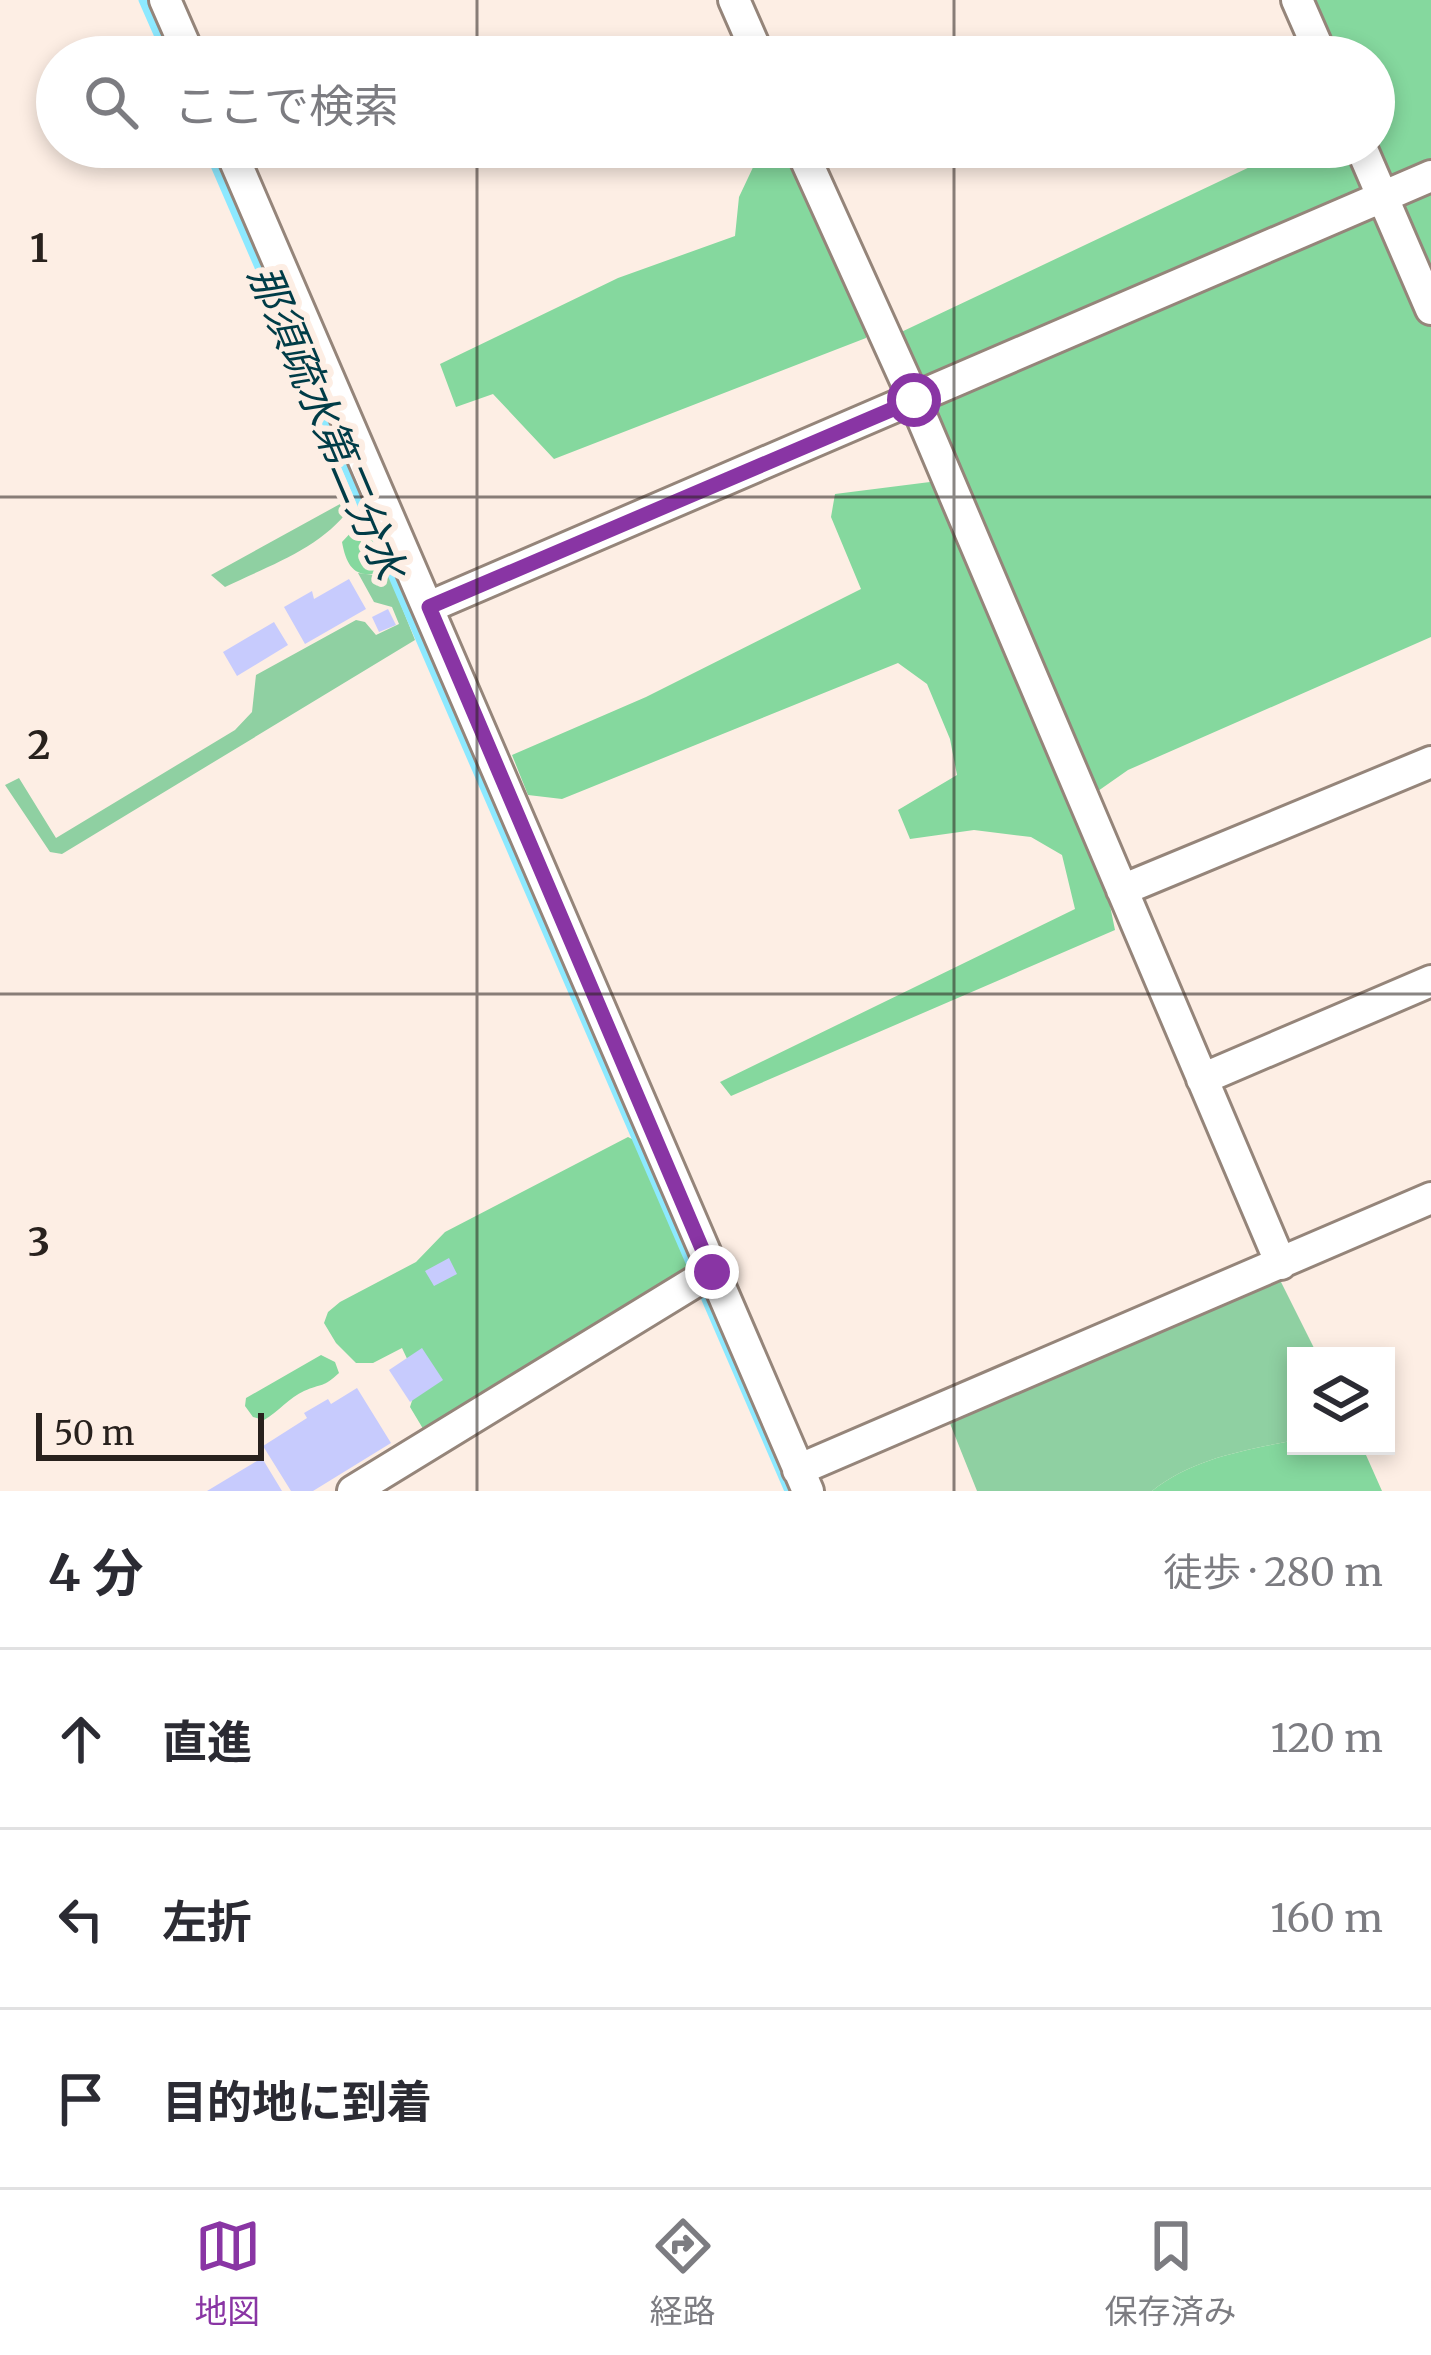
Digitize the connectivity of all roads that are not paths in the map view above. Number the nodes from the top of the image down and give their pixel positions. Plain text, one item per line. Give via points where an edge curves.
1 (165, 0) edge
2 (734, 0) edge
3 (1297, 0) edge
4 (181, 36) edge
5 (750, 36) edge
6 (1313, 36) edge
7 (238, 168) edge
8 (809, 168) edge
9 (1370, 168) edge
10 (1431, 176) edge
11 (1382, 197) junction
12 (1431, 309) edge
13 (914, 400) junction
14 (429, 607) junction
15 (1431, 761) edge
16 (1122, 890) junction
17 (1431, 981) edge
18 (1202, 1079) junction
19 (1431, 1198) edge
20 (1281, 1264) junction
21 (712, 1272) junction
22 (803, 1480) edge
23 (353, 1491) edge

1 - 4 street
2 - 5 street
3 - 6 street
7 - 14 street
8 - 13 street
9 - 11 street
10 - 11 street
11 - 12 street
11 - 13 street
13 - 14 street
13 - 16 street
14 - 21 street
15 - 16 street
16 - 18 street
17 - 18 street
18 - 20 street
19 - 20 street
20 - 22 street
21 - 22 street
21 - 23 street

